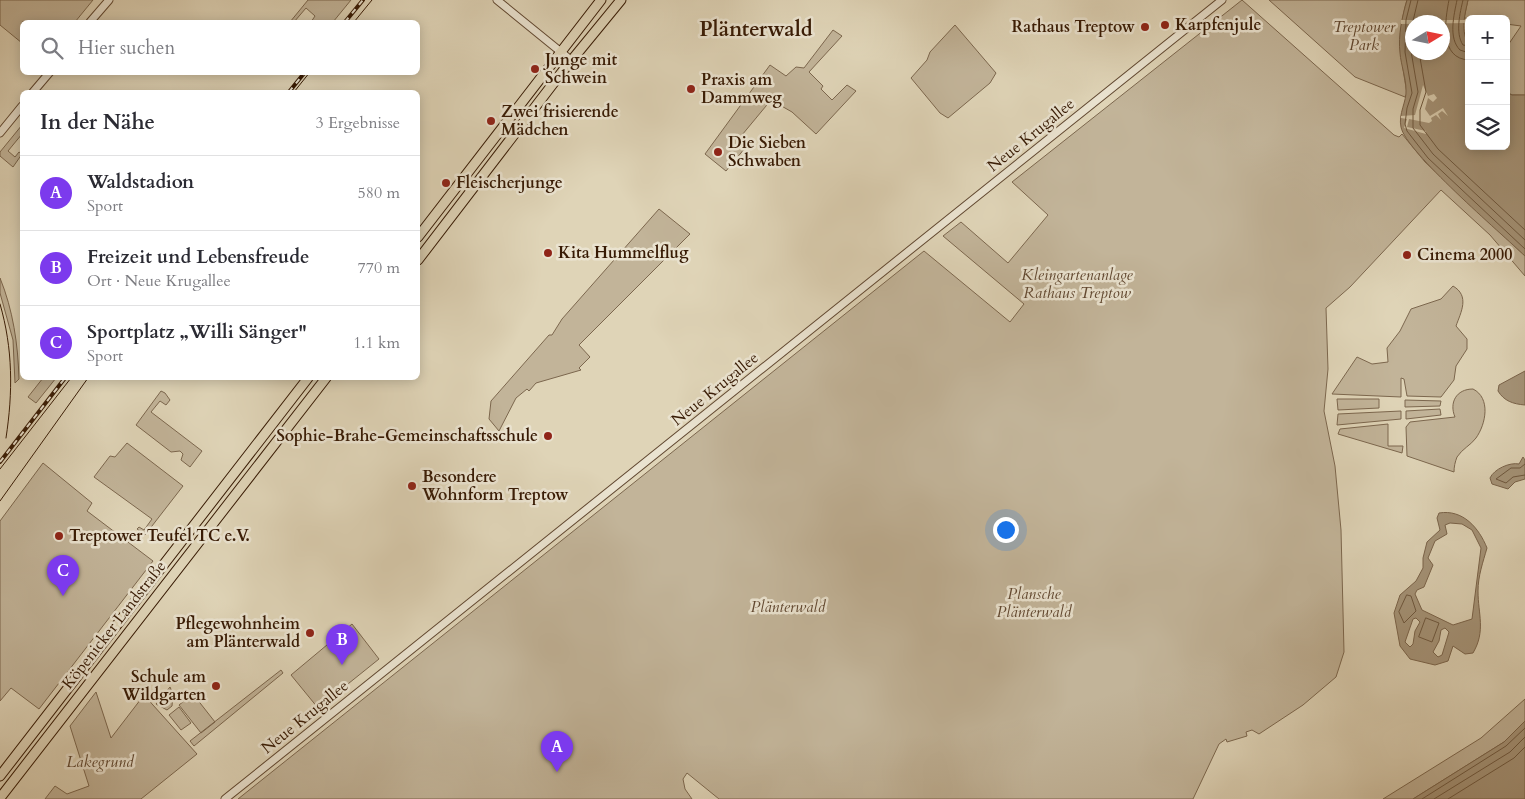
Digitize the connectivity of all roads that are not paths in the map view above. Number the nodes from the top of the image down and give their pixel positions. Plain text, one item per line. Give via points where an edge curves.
1 (109, 0) edge
2 (497, 0) edge
3 (601, 0) edge
4 (621, 0) edge
5 (1222, 0) edge
6 (92, 20) edge
7 (561, 53) junction
8 (572, 61) junction
9 (47, 75) edge
10 (35, 90) edge
11 (20, 108) edge
12 (0, 133) edge
13 (420, 234) edge
14 (420, 257) edge
15 (306, 380) edge
16 (324, 380) edge
17 (0, 776) edge
18 (0, 798) edge
19 (225, 799) edge

1 - 6 street
2 - 7 street
3 - 7 main road
4 - 8 main road
5 - 19 street, Neue Krugallee
7 - 8 street
7 - 13 main road
8 - 14 main road
9 - 10 street
11 - 12 street
15 - 17 main road, Köpenicker Landstraße
16 - 18 main road, Köpenicker Landstraße

